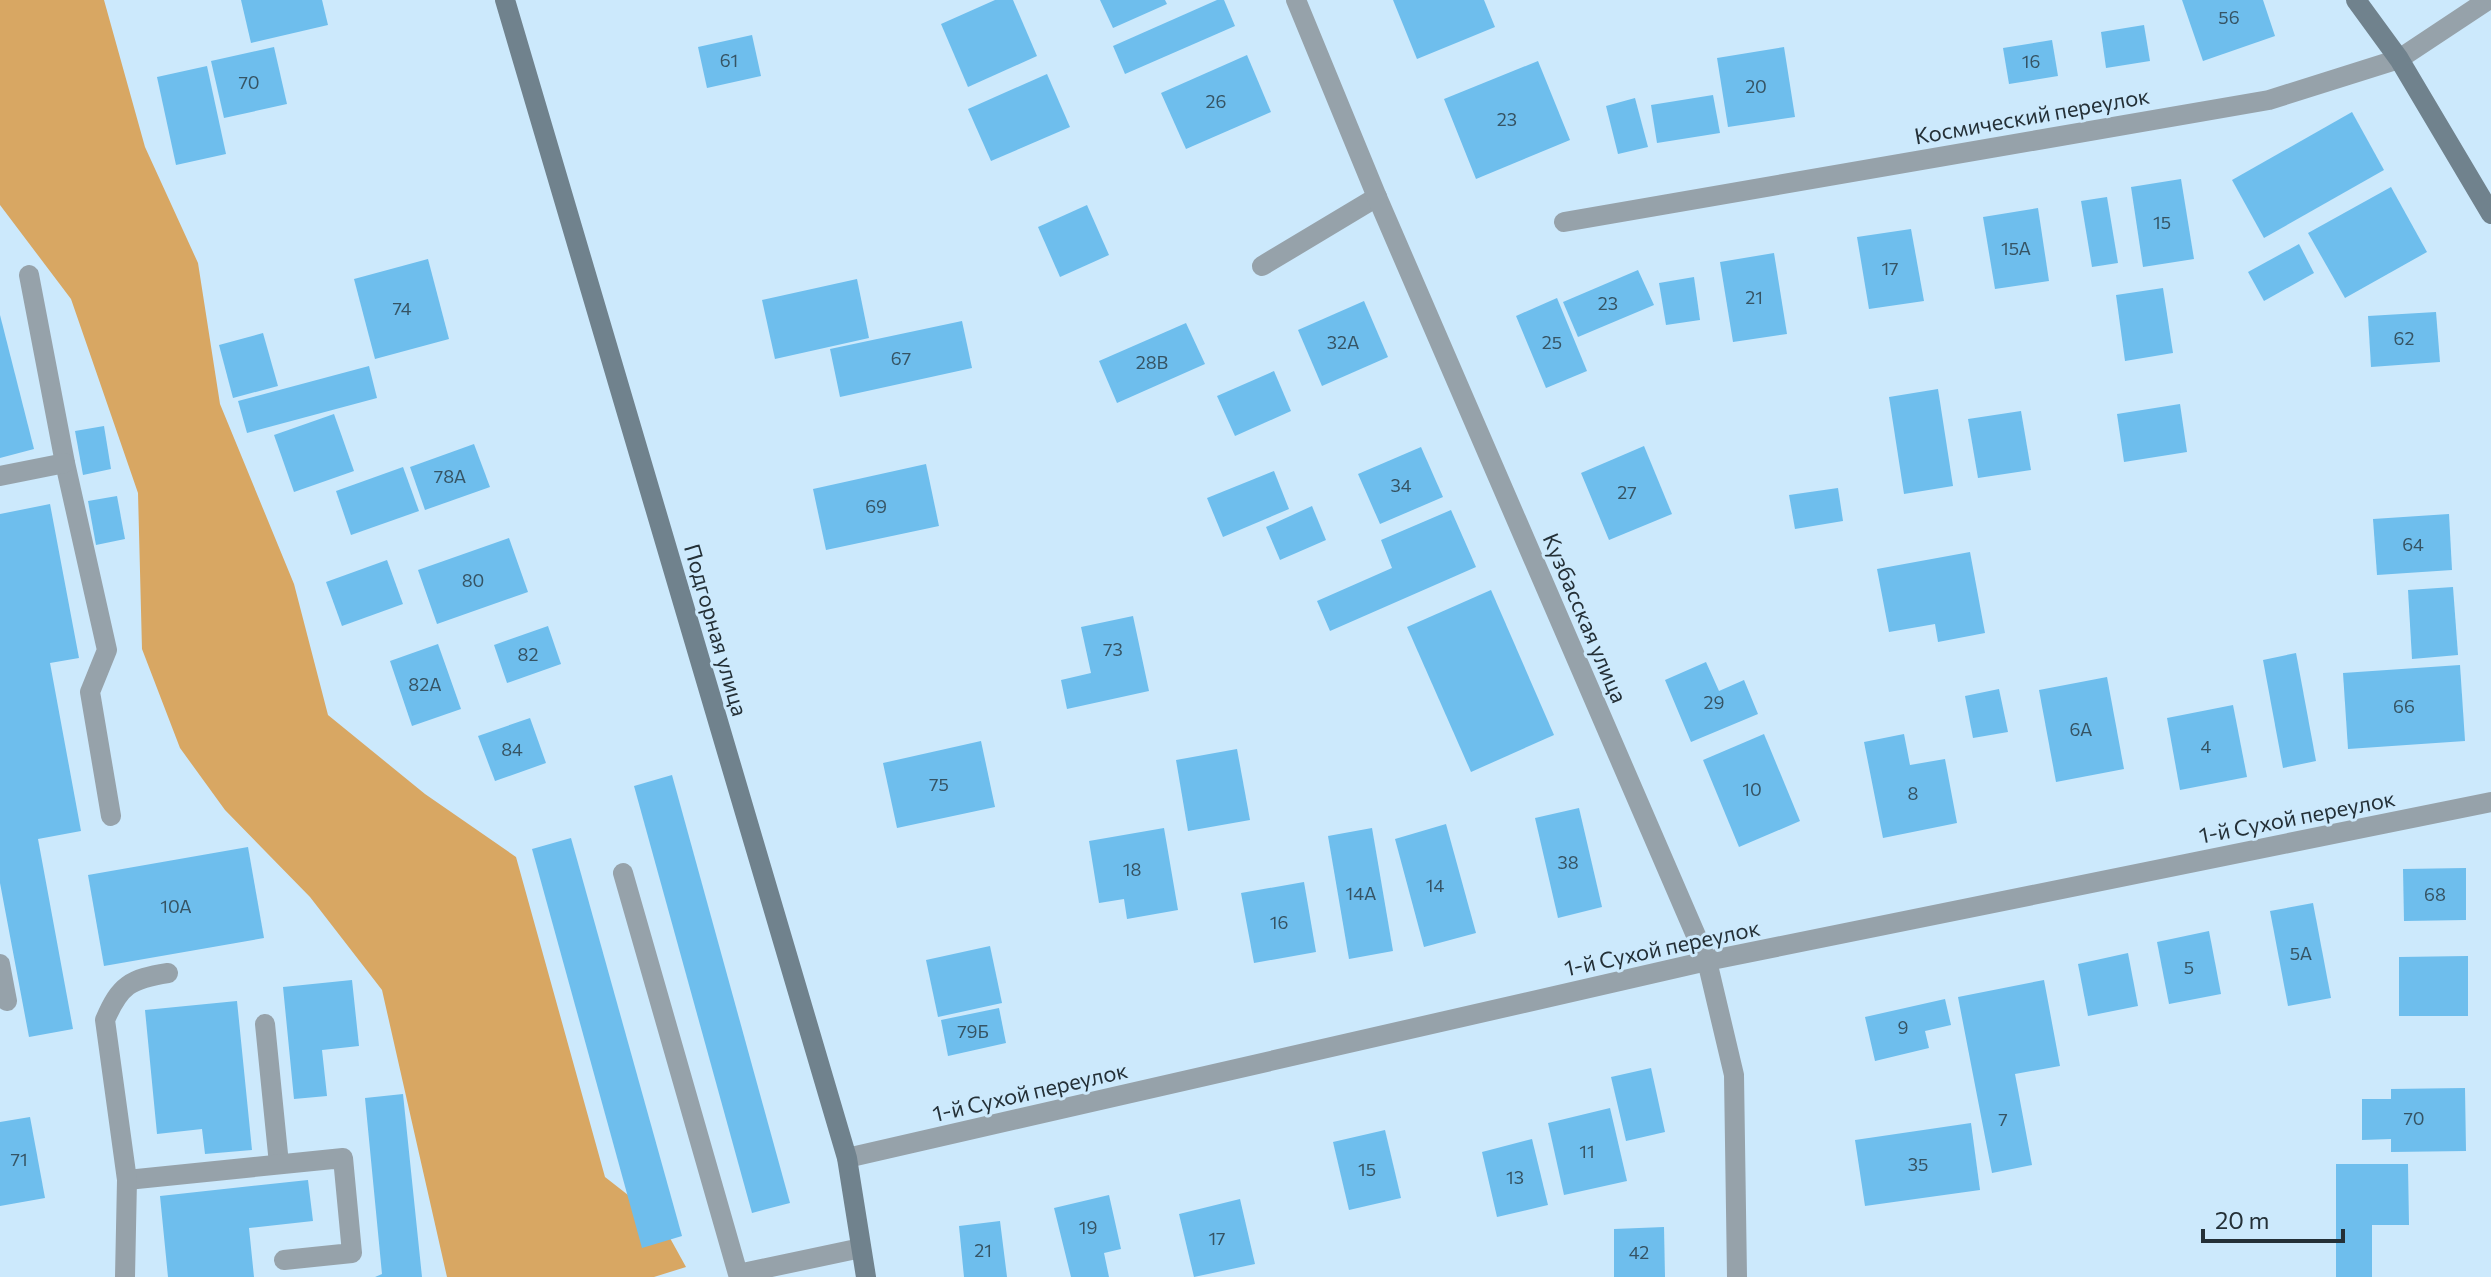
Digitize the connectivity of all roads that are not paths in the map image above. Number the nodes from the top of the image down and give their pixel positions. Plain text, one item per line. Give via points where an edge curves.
1 (505, 0) edge
2 (1296, 0) edge
3 (2356, 0) edge
4 (2488, 0) edge
5 (2399, 59) junction
6 (1377, 197) junction
7 (2491, 214) edge
8 (1564, 222) dead end
9 (1262, 266) dead end
10 (29, 275) dead end
11 (65, 463) junction
12 (0, 476) edge
13 (2491, 802) edge
14 (111, 816) dead end
15 (623, 873) dead end
16 (1707, 961) junction
17 (0, 964) edge
18 (168, 973) dead end
19 (7, 1001) dead end
20 (265, 1024) dead end
21 (847, 1158) junction
22 (279, 1164) junction
23 (127, 1180) junction
24 (861, 1248) junction
25 (284, 1260) dead end
26 (125, 1277) edge
27 (866, 1277) edge
28 (1737, 1277) edge

1 - 21 street, Подгорная улица
2 - 6 street, Кузбасская улица
3 - 5 street
4 - 5 street, Космический переулок
5 - 7 street
5 - 8 street, Космический переулок via 2269,100
6 - 9 street
6 - 16 street, Кузбасская улица
10 - 11 street
11 - 12 street
11 - 14 street via 107,650 90,692
13 - 16 street, 1-й Сухой переулок
15 - 24 street via 738,1274
16 - 21 street, 1-й Сухой переулок
16 - 28 street, Кузбасская улица via 1734,1075
17 - 19 street
18 - 23 street via 137,978 115,996 105,1020
20 - 22 street
21 - 24 street, Подгорная улица
22 - 23 street
22 - 25 street via 343,1158 352,1253
23 - 26 street
24 - 27 street, Подгорная улица

